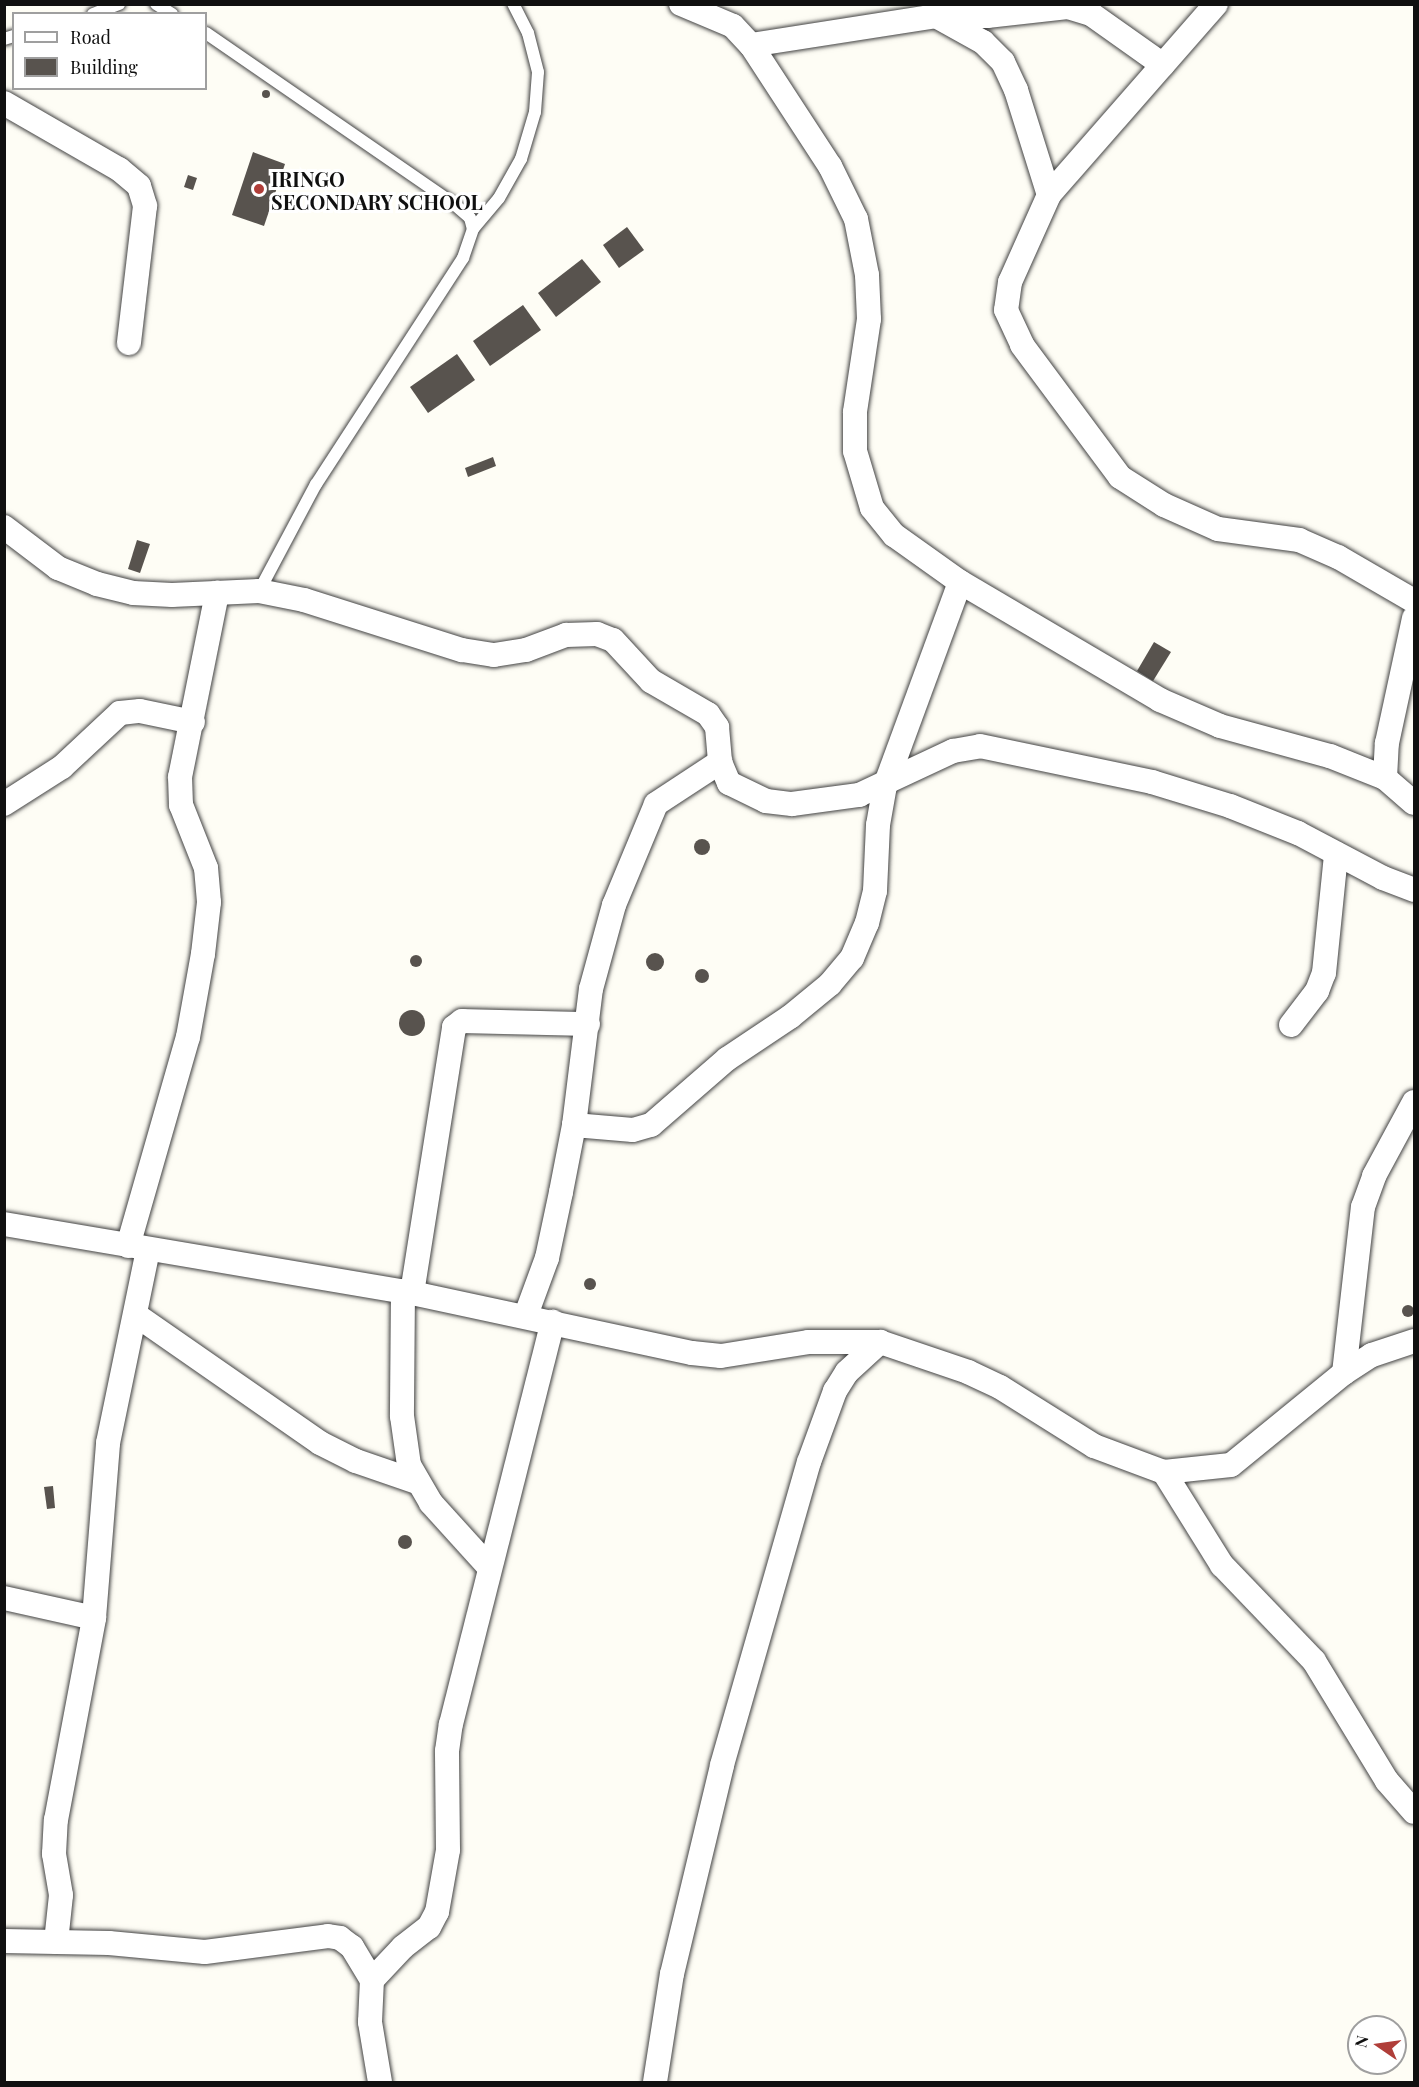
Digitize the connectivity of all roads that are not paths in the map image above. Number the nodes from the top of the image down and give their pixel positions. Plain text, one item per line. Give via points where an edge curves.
1 (119, 4) edge
2 (156, 4) edge
3 (513, 4) edge
4 (681, 4) edge
5 (1216, 4) edge
6 (932, 10) edge
7 (98, 12) edge
8 (169, 12) edge
9 (207, 34) edge
10 (751, 45) junction
11 (1163, 65) junction
12 (4, 103) edge
13 (1049, 195) junction
14 (473, 230) junction
15 (129, 343) dead end
16 (4, 527) edge
17 (960, 582) junction
18 (259, 591) junction
19 (218, 593) junction
20 (1414, 602) edge
21 (1414, 618) edge
22 (193, 722) junction
23 (720, 762) junction
24 (1385, 778) junction
25 (885, 786) junction
26 (1414, 803) edge
27 (4, 804) edge
28 (1336, 854) junction
29 (1414, 890) edge
30 (588, 1024) junction
31 (1291, 1025) dead end
32 (1414, 1102) edge
33 (574, 1125) junction
34 (4, 1224) edge
35 (138, 1248) junction
36 (407, 1292) junction
37 (136, 1315) junction
38 (526, 1315) junction
39 (553, 1322) junction
40 (1411, 1339) edge
41 (880, 1342) junction
42 (1344, 1373) junction
43 (1164, 1472) junction
44 (417, 1482) junction
45 (489, 1567) junction
46 (4, 1598) edge
47 (94, 1618) junction
48 (1414, 1812) edge
49 (4, 1941) edge
50 (56, 1942) junction
51 (372, 1980) junction
52 (380, 2082) edge
53 (655, 2082) edge

1 - 7 lane
2 - 8 lane
3 - 14 lane via 528,33 538,72 535,112 521,159 499,198
4 - 10 street via 733,26
5 - 11 street
6 - 10 street
6 - 11 street via 987,16 1068,7 1091,14
6 - 13 street via 983,42 1003,62
9 - 14 lane via 453,204 470,218
10 - 17 street via 830,166 856,219 867,275 869,319 855,412 855,451 872,508 894,535
11 - 13 street
12 - 15 street via 119,170 139,186 145,206
13 - 20 street via 1010,282 1006,310 1012,330 1102,457 1120,477 1200,522 1228,531 1299,540 1338,557
14 - 18 lane via 463,258 316,484
16 - 19 street via 58,568 97,584 133,592
17 - 24 street via 1160,700 1220,726 1330,756
17 - 25 street
18 - 19 street
18 - 23 street via 304,600 462,650 494,655 526,650 566,636 597,634 613,640 651,681 708,714 717,726
19 - 22 street
21 - 24 street via 1387,743
22 - 27 street via 140,711 120,713 62,767
22 - 35 street via 180,777 181,805 206,868 209,902 188,1037
23 - 25 street via 729,783 766,801 792,804 832,800
23 - 30 street via 656,804 645,824 600,950
24 - 26 street
25 - 28 street via 953,751 980,747 1010,751 1152,782 1230,806 1298,833
25 - 33 street via 878,825 875,891 867,923 852,958 830,984 790,1017 727,1059 651,1125 633,1130
28 - 29 street
28 - 31 street via 1324,974 1317,992
30 - 33 street
30 - 36 street via 462,1021 454,1028
32 - 42 street via 1374,1176 1363,1208
33 - 38 street via 547,1258
34 - 35 street
35 - 36 street
35 - 37 street
36 - 38 street
36 - 44 street via 402,1416 409,1465
37 - 44 street via 311,1438 356,1461
37 - 47 street via 108,1443
38 - 39 street
39 - 41 street via 651,1346 721,1356 808,1342
39 - 45 street
40 - 42 street via 1372,1355
41 - 43 street via 968,1372 1000,1387 1094,1446
41 - 53 street via 847,1372 835,1391 809,1462 722,1765 672,1974
42 - 43 street via 1231,1465
43 - 48 street via 1222,1565 1314,1661 1386,1781
44 - 45 street
45 - 51 street via 447,1751 448,1850 437,1912 429,1927 403,1947
46 - 47 street
47 - 50 street via 56,1820 54,1854 61,1896
49 - 50 street
50 - 51 street via 205,1952 328,1936 340,1938 352,1947
51 - 52 street via 370,2022

